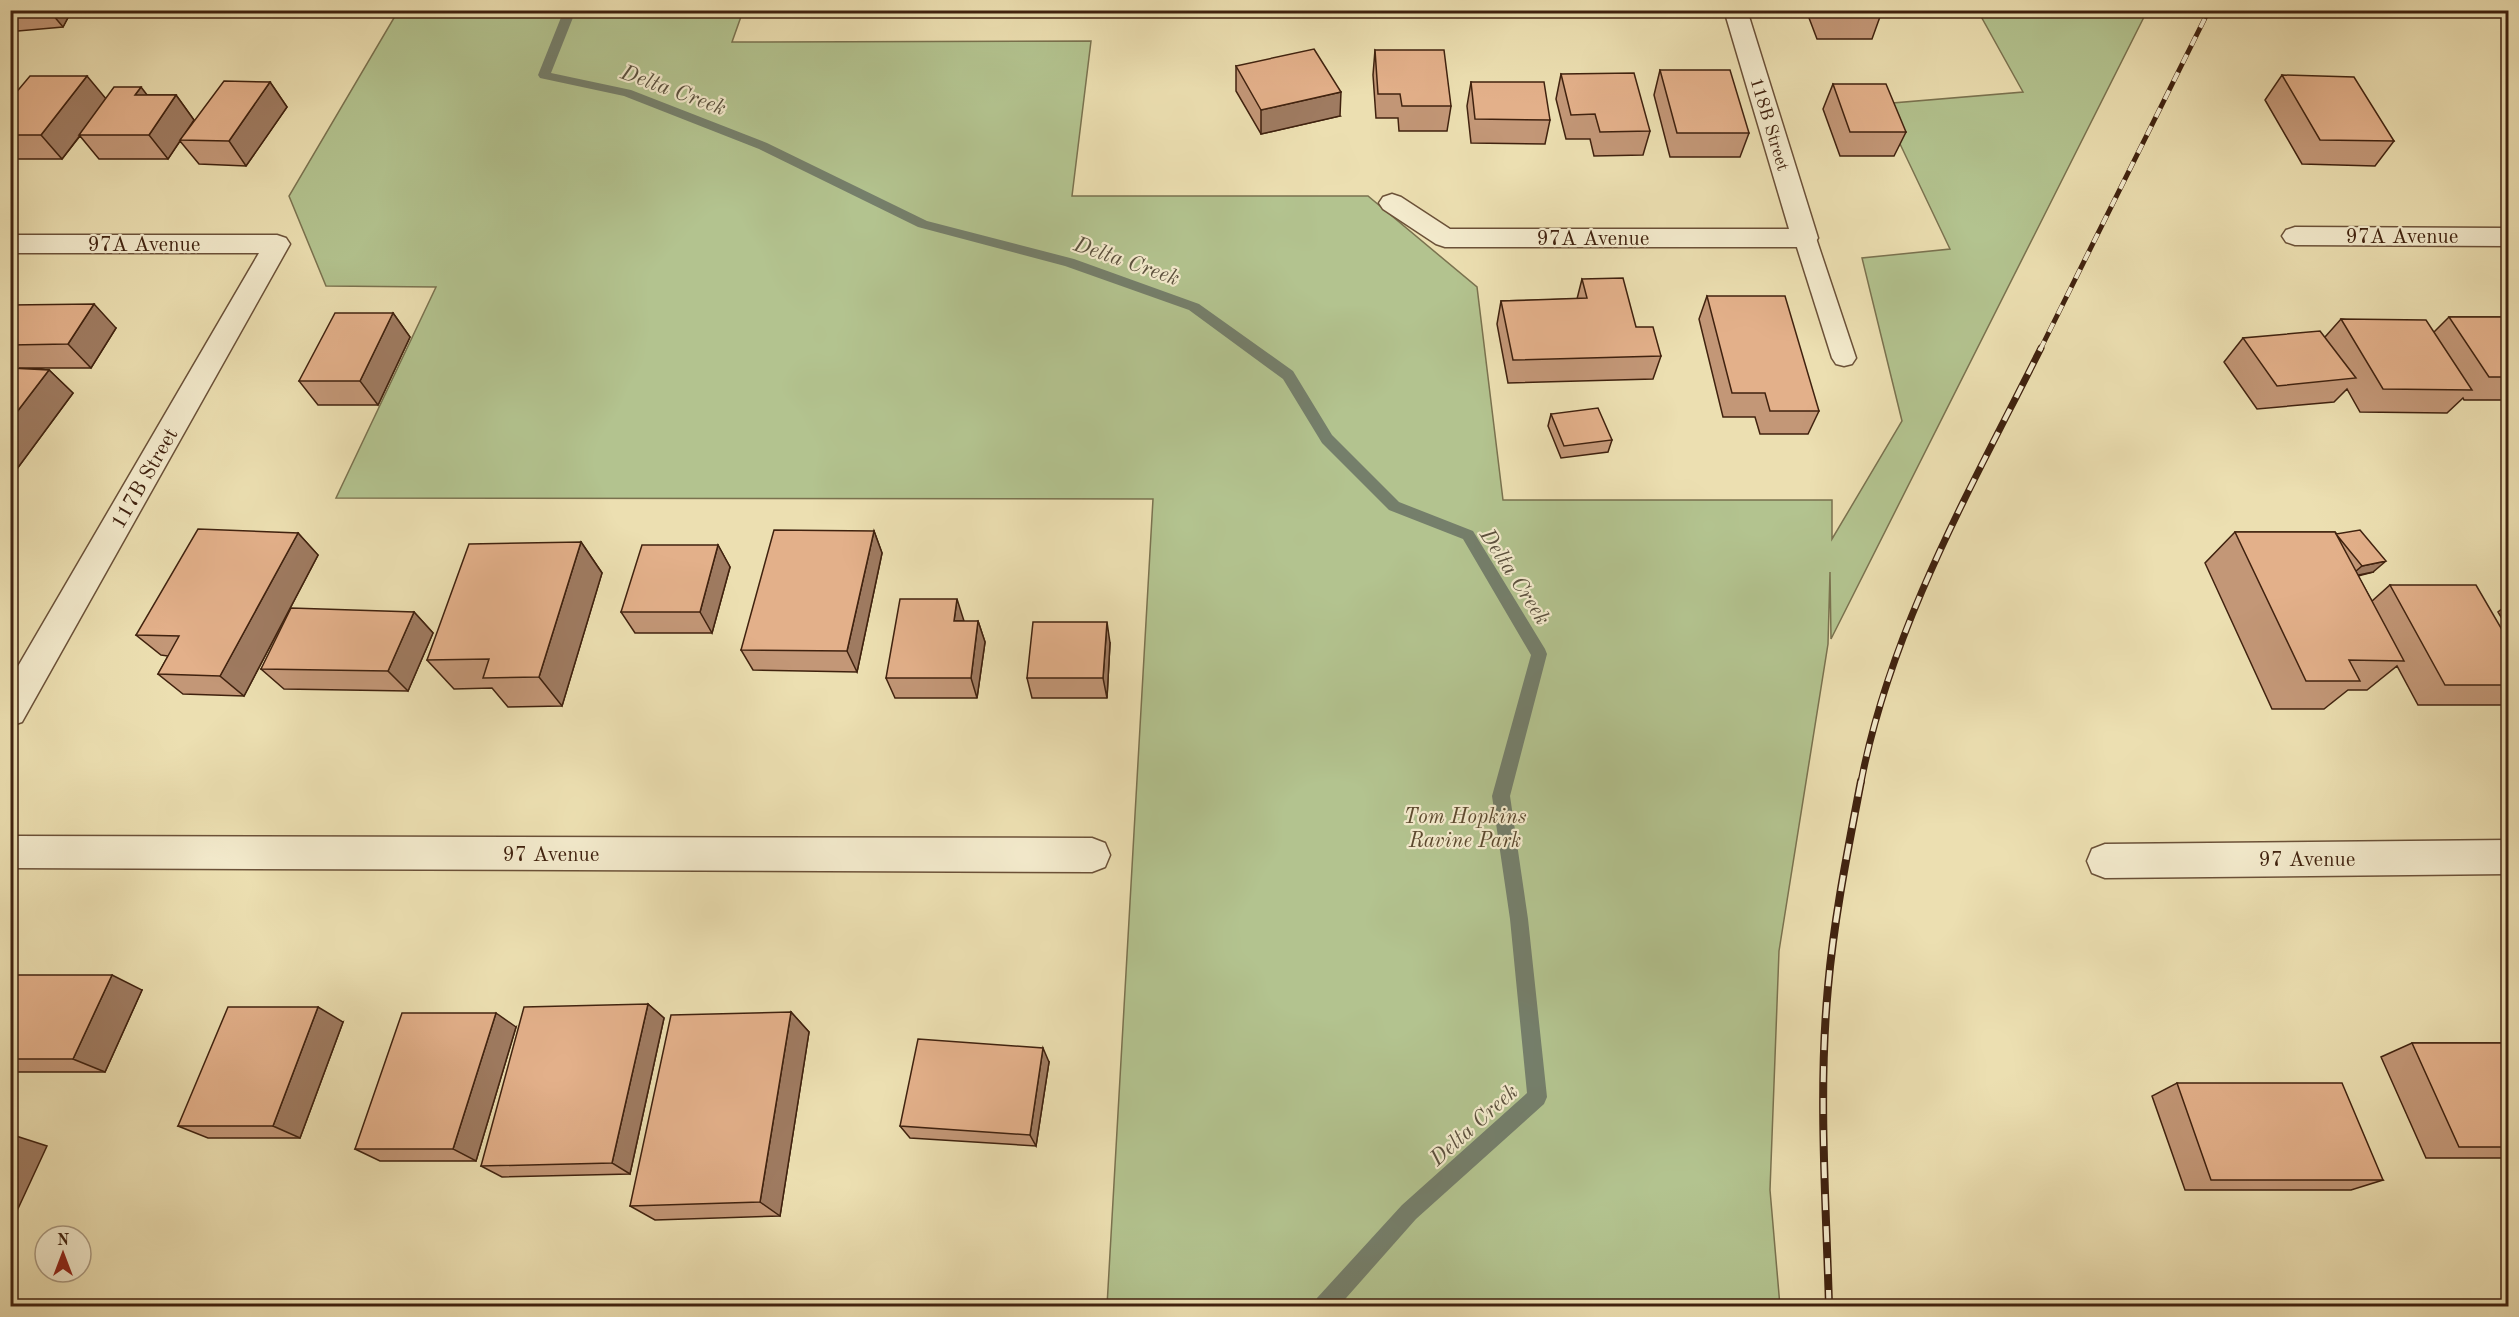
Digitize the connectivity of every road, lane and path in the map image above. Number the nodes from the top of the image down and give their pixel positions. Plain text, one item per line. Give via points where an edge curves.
1 (1735, 10) edge
2 (1392, 203) dead end
3 (2295, 236) dead end
4 (2508, 237) edge
5 (1805, 238) junction
6 (10, 244) edge
7 (277, 244) joint
8 (1844, 358) dead end
9 (10, 712) edge
10 (10, 852) edge
11 (1092, 855) dead end
12 (2508, 857) edge
13 (2105, 861) dead end

1 - 5 street, 118B Street
2 - 5 street, 97A Avenue via 1445,238
3 - 4 street, 97A Avenue
5 - 8 lane
6 - 7 street, 97A Avenue
7 - 9 street, 117B Street
10 - 11 street, 97 Avenue
12 - 13 street, 97 Avenue

